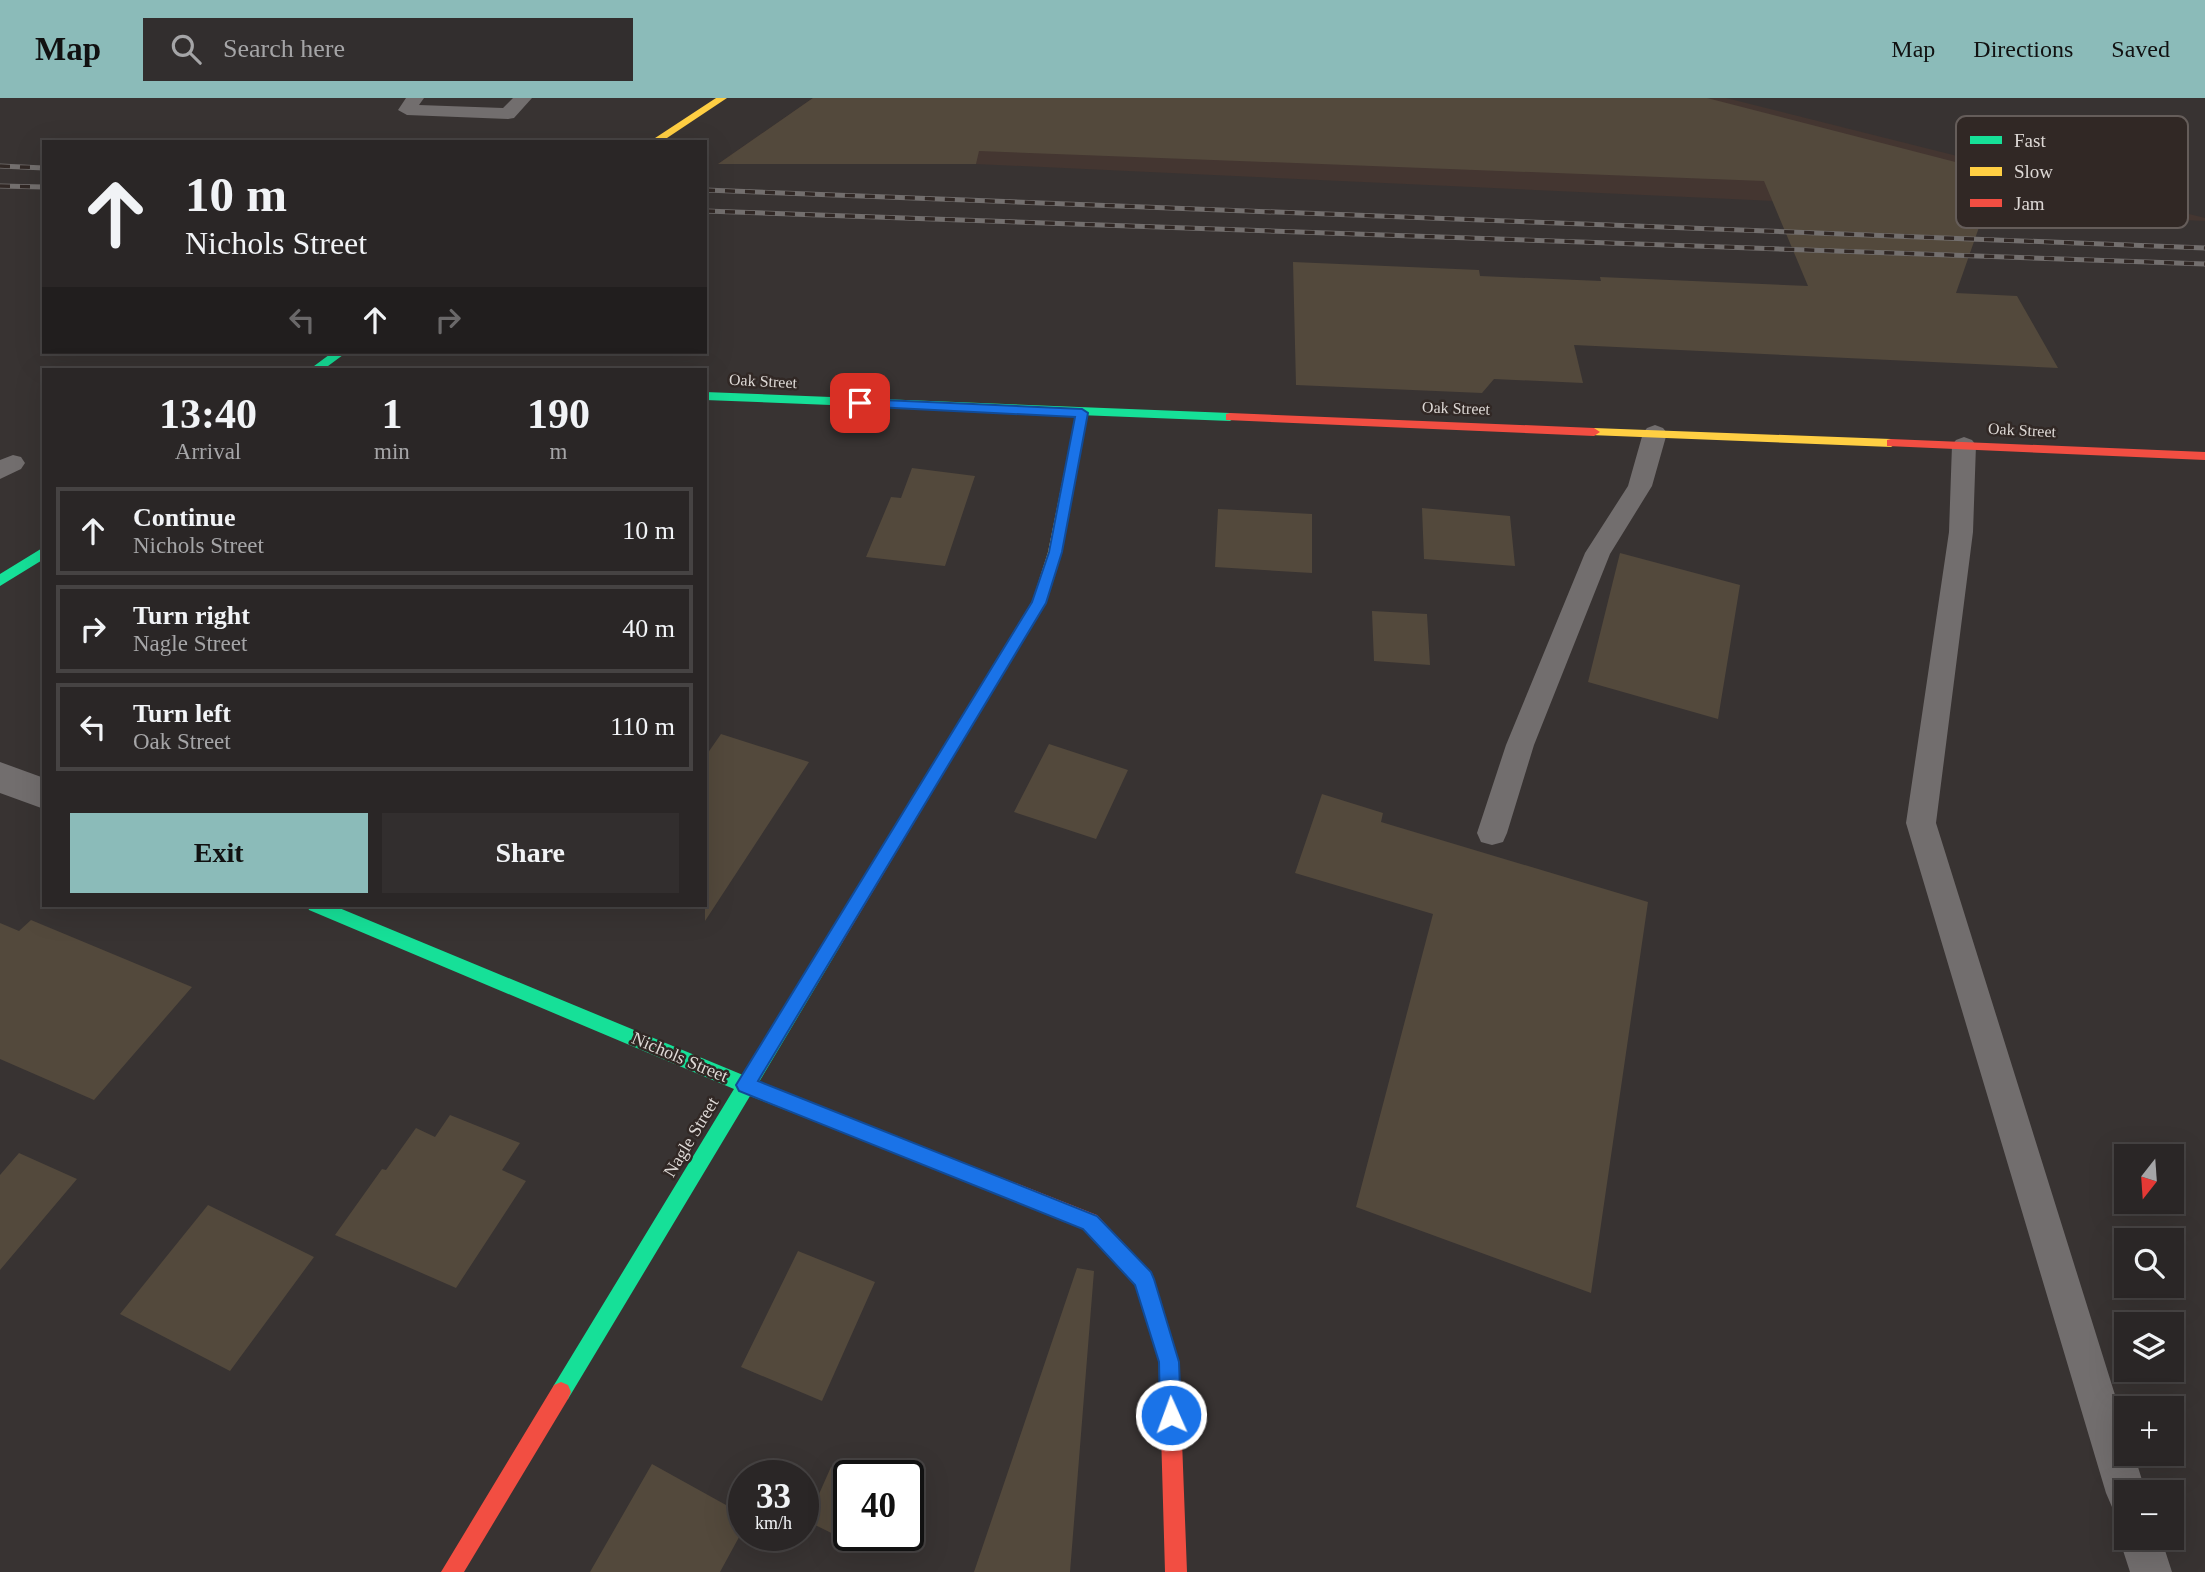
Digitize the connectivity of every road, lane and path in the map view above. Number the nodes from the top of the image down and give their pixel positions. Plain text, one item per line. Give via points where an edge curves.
1 (415, 98) edge
2 (523, 98) edge
3 (722, 98) edge
4 (657, 140) edge
5 (338, 354) edge
6 (317, 368) edge
7 (707, 396) edge
8 (1082, 413) junction
9 (1655, 432) junction
10 (1964, 445) junction
11 (2205, 456) edge
12 (42, 553) edge
13 (0, 581) edge
14 (0, 776) edge
15 (42, 793) edge
16 (1492, 833) dead end
17 (320, 907) edge
18 (745, 1085) junction
19 (2122, 1480) edge
20 (2144, 1550) edge
21 (452, 1572) edge
22 (1176, 1572) edge
23 (2151, 1572) edge

1 - 2 lane via 407,110 508,114
3 - 4 street
5 - 6 street
7 - 8 street, Oak Street
8 - 9 street, Oak Street
8 - 18 street, Nagle Street via 1055,552 1039,603
9 - 10 street, Oak Street
9 - 16 lane via 1640,486 1598,553 1520,745
10 - 11 street, Oak Street
10 - 19 lane via 1961,532 1921,823
12 - 13 street
14 - 15 street
17 - 18 street, Nichols Street
18 - 21 street, Nagle Street
18 - 22 street, Nichols Street via 1090,1223 1144,1279 1169,1362
20 - 23 lane

